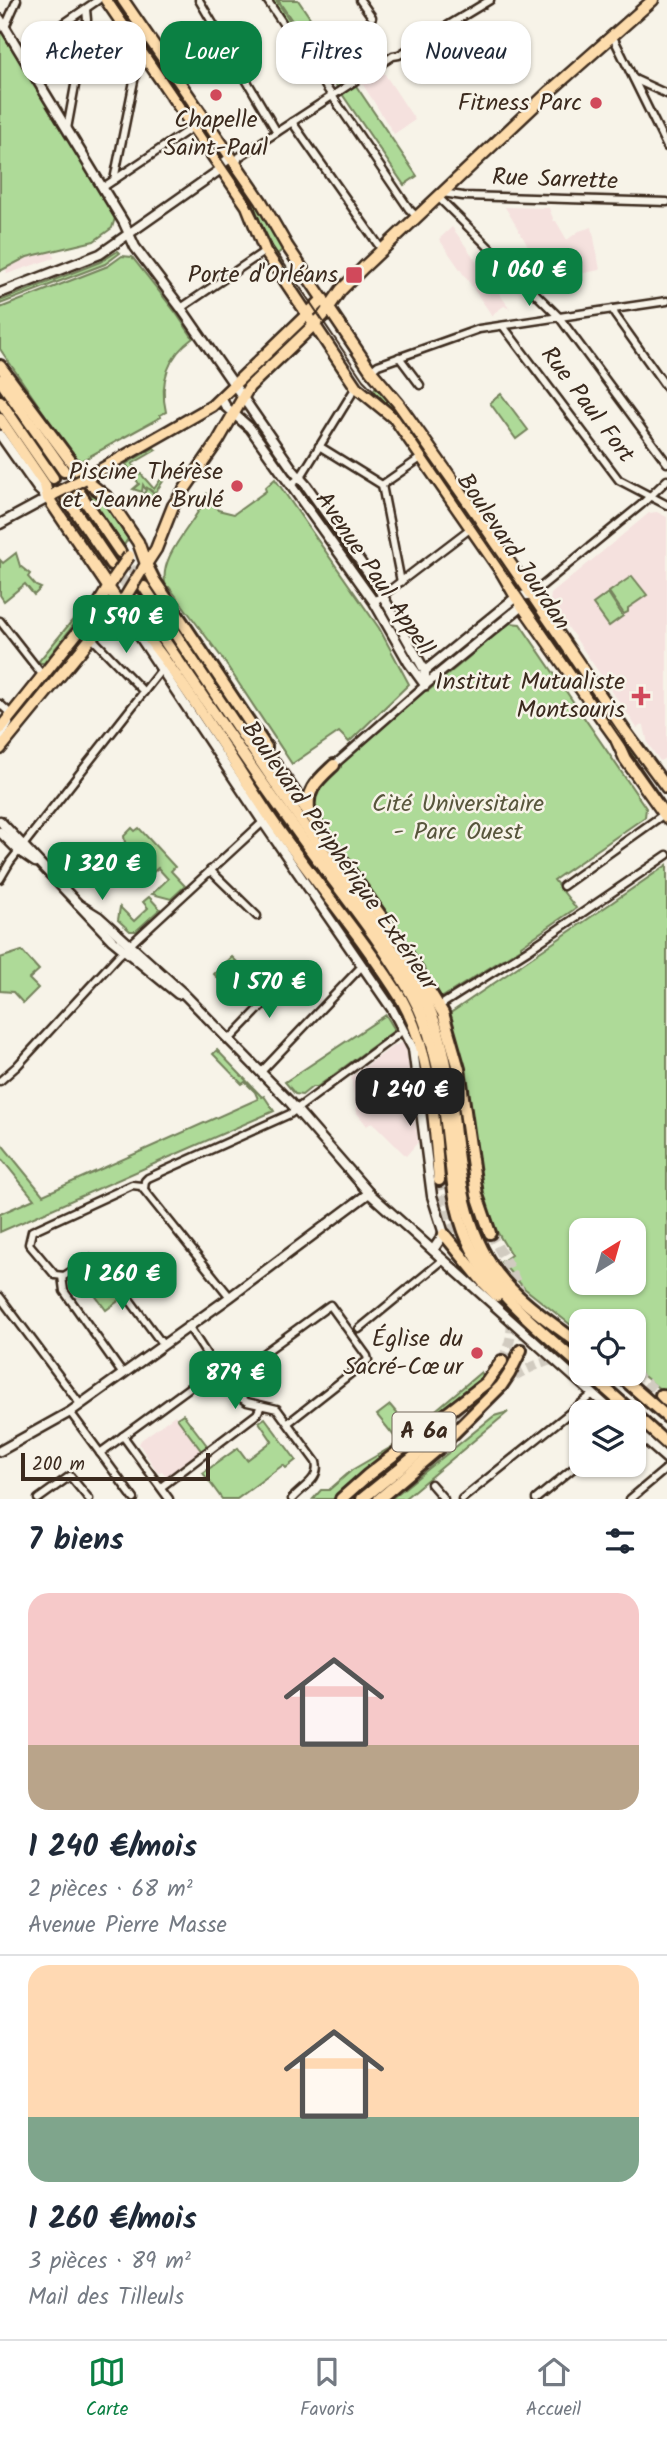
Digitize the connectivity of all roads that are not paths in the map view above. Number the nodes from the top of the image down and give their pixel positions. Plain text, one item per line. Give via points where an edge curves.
1 (18, 0) edge
2 (98, 0) edge
3 (106, 0) edge
4 (123, 0) edge
5 (199, 0) edge
6 (267, 0) edge
7 (360, 0) edge
8 (490, 0) edge
9 (653, 0) edge
10 (86, 9) junction
11 (372, 17) dead end
12 (0, 19) edge
13 (68, 21) edge
14 (120, 21) edge
15 (5, 27) junction
16 (612, 36) junction
17 (21, 53) edge
18 (146, 58) edge
19 (634, 79) junction
20 (40, 84) edge
21 (134, 84) edge
22 (331, 94) junction
23 (667, 94) edge
24 (292, 122) junction
25 (192, 127) junction
26 (67, 130) junction
27 (277, 132) junction
28 (667, 147) edge
29 (234, 161) junction
30 (221, 169) junction
31 (114, 180) junction
32 (102, 188) junction
33 (440, 195) junction
34 (667, 202) edge
35 (417, 217) junction
36 (128, 234) junction
37 (382, 250) junction
38 (265, 251) junction
39 (0, 293) edge
40 (323, 299) junction
41 (667, 301) edge
42 (181, 308) junction
43 (329, 309) junction
44 (613, 309) junction
45 (559, 317) junction
46 (311, 320) junction
47 (503, 326) junction
48 (399, 357) junction
49 (0, 366) edge
50 (372, 370) junction
51 (0, 380) edge
52 (420, 385) dead end
53 (234, 386) junction
54 (356, 387) junction
55 (667, 387) edge
56 (222, 398) junction
57 (243, 398) junction
58 (0, 401) edge
59 (233, 414) junction
60 (0, 419) edge
61 (0, 435) edge
62 (319, 446) junction
63 (422, 457) junction
64 (667, 463) edge
65 (64, 471) dead end
66 (53, 478) dead end
67 (300, 478) junction
68 (84, 479) junction
69 (667, 480) edge
70 (290, 485) junction
71 (382, 485) junction
72 (79, 492) dead end
73 (52, 496) junction
74 (650, 496) junction
75 (67, 499) dead end
76 (667, 505) edge
77 (0, 524) edge
78 (471, 528) junction
79 (138, 542) junction
80 (124, 554) junction
81 (111, 564) tunnel mouth
82 (143, 568) junction
83 (401, 582) junction
84 (144, 587) tunnel mouth
85 (108, 588) junction
86 (532, 594) junction
87 (383, 595) junction
88 (127, 599) junction
89 (519, 601) junction
90 (374, 602) junction
91 (0, 621) edge
92 (90, 636) junction
93 (161, 670) junction
94 (425, 671) junction
95 (44, 677) junction
96 (425, 685) junction
97 (144, 692) junction
98 (221, 700) junction
99 (0, 704) edge
100 (12, 715) junction
101 (0, 729) edge
102 (0, 736) edge
103 (0, 749) edge
104 (273, 762) junction
105 (334, 765) joint
106 (253, 769) junction
107 (667, 788) edge
108 (665, 816) edge
109 (310, 817) junction
110 (0, 821) edge
111 (263, 822) junction
112 (0, 832) edge
113 (22, 848) junction
114 (667, 855) edge
115 (210, 870) junction
116 (0, 879) edge
117 (563, 886) dead end
118 (329, 898) junction
119 (257, 916) dead end
120 (127, 948) junction
121 (362, 966) junction
122 (285, 982) dead end
123 (444, 1003) dead end
124 (398, 1034) dead end
125 (229, 1040) junction
126 (261, 1072) junction
127 (0, 1081) edge
128 (296, 1109) junction
129 (439, 1180) tunnel mouth
130 (144, 1189) junction
131 (369, 1193) junction
132 (490, 1233) tunnel mouth
133 (444, 1234) junction
134 (433, 1250) junction
135 (443, 1260) junction
136 (60, 1276) junction
137 (0, 1297) edge
138 (230, 1297) junction
139 (189, 1327) junction
140 (359, 1329) dead end
141 (542, 1331) junction
142 (569, 1336) edge
143 (163, 1345) junction
144 (521, 1350) tunnel mouth
145 (569, 1355) edge
146 (502, 1361) tunnel mouth
147 (216, 1368) junction
148 (122, 1373) junction
149 (224, 1382) junction
150 (603, 1386) edge
151 (632, 1386) edge
152 (593, 1394) junction
153 (600, 1400) edge
154 (618, 1400) edge
155 (80, 1404) junction
156 (261, 1406) junction
157 (70, 1412) junction
158 (667, 1416) edge
159 (288, 1423) junction
160 (646, 1425) edge
161 (447, 1430) tunnel mouth
162 (123, 1436) junction
163 (646, 1441) edge
164 (667, 1444) edge
165 (0, 1451) edge
166 (100, 1453) junction
167 (667, 1459) edge
168 (667, 1468) edge
169 (569, 1472) edge
170 (431, 1484) dead end
171 (160, 1487) junction
172 (38, 1499) edge
173 (89, 1499) edge
174 (134, 1499) edge
175 (169, 1499) edge
176 (292, 1499) edge
177 (341, 1499) edge
178 (362, 1499) edge
179 (379, 1499) edge
180 (444, 1499) edge
181 (462, 1499) edge
182 (536, 1499) edge
183 (630, 1499) edge

1 - 15 street
2 - 10 street
3 - 14 main road, Boulevard Jourdan
4 - 29 main road, Boulevard Jourdan
5 - 27 street
6 - 22 street
7 - 11 street
8 - 22 street
9 - 16 main road
10 - 13 street
10 - 26 street
12 - 15 street, Avenue Paul Appell
15 - 17 street, Avenue Paul Appell
16 - 19 street
16 - 33 main road
18 - 25 main road, Boulevard Jourdan
19 - 23 street
19 - 28 street
20 - 26 street, Avenue Paul Appell
21 - 31 street
22 - 24 street
22 - 35 street
24 - 27 street
24 - 37 street
25 - 30 main road, Boulevard Jourdan
25 - 31 street
26 - 32 street, Avenue Paul Appell
27 - 29 street
29 - 30 street via 235,169 228,174
29 - 40 main road, Boulevard Jourdan
30 - 36 street
30 - 38 main road, Boulevard Jourdan via 249,210
31 - 32 street
32 - 36 street, Avenue Paul Appell
33 - 34 street, Rue Sarrette
33 - 35 main road
33 - 45 street
35 - 37 main road
36 - 39 street via 100,254
36 - 42 street, Avenue Paul Appell
37 - 43 main road via 341,290
38 - 42 street
38 - 46 main road, Boulevard Jourdan
40 - 43 main road, Boulevard Jourdan
40 - 46 main road
41 - 44 street
42 - 53 street, Avenue Paul Appell
43 - 46 main road
43 - 50 main road, Boulevard Jourdan
44 - 45 street
44 - 55 street
45 - 47 street
45 - 64 street
46 - 53 main road
46 - 54 main road, Boulevard Jourdan
46 - 57 main road
47 - 48 street via 479,329
47 - 74 street, Rue Paul Fort via 618,479
48 - 50 street
48 - 52 street
49 - 68 highway
50 - 86 main road, Boulevard Jourdan
51 - 65 highway
53 - 56 main road
53 - 57 street, Avenue Paul Appell
54 - 62 street
54 - 63 main road, Boulevard Jourdan via 395,419
56 - 59 street, Avenue Paul Appell
56 - 68 main road
57 - 59 main road
57 - 67 street, Avenue Paul Appell
58 - 66 highway
59 - 70 street, Avenue Paul Appell via 250,428
59 - 82 main road via 173,506
60 - 73 highway
61 - 73 street via 38,489
62 - 67 street
62 - 71 street
63 - 71 street
63 - 78 main road, Boulevard Jourdan
67 - 70 street
67 - 87 street, Avenue Paul Appell
68 - 73 main road, bridge
68 - 79 main road via 108,498
69 - 74 street
70 - 90 street, Avenue Paul Appell
71 - 83 street
72 - 80 highway
73 - 77 street
73 - 85 main road
74 - 76 street, Rue Paul Fort
74 - 86 street
75 - 81 highway
78 - 83 street
78 - 89 main road, Boulevard Jourdan
79 - 80 main road
79 - 82 main road
80 - 85 main road, bridge
82 - 88 main road, bridge
82 - 104 highway via 262,737
83 - 87 street
84 - 98 highway
85 - 88 main road
85 - 95 main road
86 - 89 street
86 - 107 main road, Boulevard Jourdan
87 - 90 street
87 - 94 street, Avenue Paul Appell
88 - 92 main road
88 - 93 street
88 - 106 highway, Boulevard Périphérique Extérieur
88 - 118 highway via 151,642
89 - 94 street
89 - 96 street
89 - 108 main road, Boulevard Jourdan
90 - 96 street, Avenue Paul Appell
91 - 95 street
92 - 97 street
92 - 103 main road
93 - 97 street
93 - 111 street
94 - 96 street, Avenue Paul Appell
95 - 100 main road
96 - 105 street
97 - 113 street
98 - 104 highway
98 - 142 highway via 427,1004 442,1051 464,1202 478,1242 509,1287
99 - 100 street
100 - 101 main road
100 - 102 street
104 - 109 highway
105 - 109 highway via 309,793
106 - 118 highway
106 - 141 highway, Boulevard Périphérique Extérieur via 411,994 434,1050 453,1189 469,1243 489,1276
108 - 117 street
109 - 132 highway via 443,1013 463,1088 477,1195
110 - 113 street
111 - 115 street
111 - 121 street
112 - 113 street
113 - 116 street
113 - 120 street
114 - 123 street
115 - 119 street
115 - 120 street
118 - 129 highway via 413,1021 422,1046
120 - 125 street
120 - 127 street
121 - 126 street
121 - 133 street via 413,1049 432,1196
122 - 125 street
124 - 128 street
125 - 126 street
126 - 128 street
128 - 130 street via 148,1178
128 - 131 street
130 - 136 street via 132,1185 31,1232 31,1246
130 - 138 street
131 - 134 street
131 - 138 street
133 - 134 street
133 - 141 highway via 484,1283 532,1329
134 - 135 street
135 - 140 street
135 - 152 street
136 - 143 street via 88,1260 102,1263
136 - 148 street via 64,1291
137 - 155 street
138 - 139 street
139 - 143 street
139 - 147 street
141 - 145 highway, Boulevard Périphérique Extérieur
143 - 148 street
144 - 179 highway, A 6a via 501,1386
146 - 177 highway, A 6a via 486,1383
147 - 149 street
147 - 162 street
148 - 155 street
149 - 156 street via 241,1399
149 - 159 street via 330,1305 368,1360
150 - 154 highway
151 - 158 highway
152 - 153 street
152 - 181 street
155 - 157 street
156 - 159 street via 277,1409
156 - 171 street via 257,1414
157 - 165 street
157 - 166 street
159 - 176 street via 318,1468
160 - 164 highway
161 - 178 highway
162 - 166 street
162 - 171 street
163 - 167 street
166 - 174 street
168 - 183 street
169 - 182 street
170 - 180 street
171 - 175 street
172 - 173 street via 71,1476

